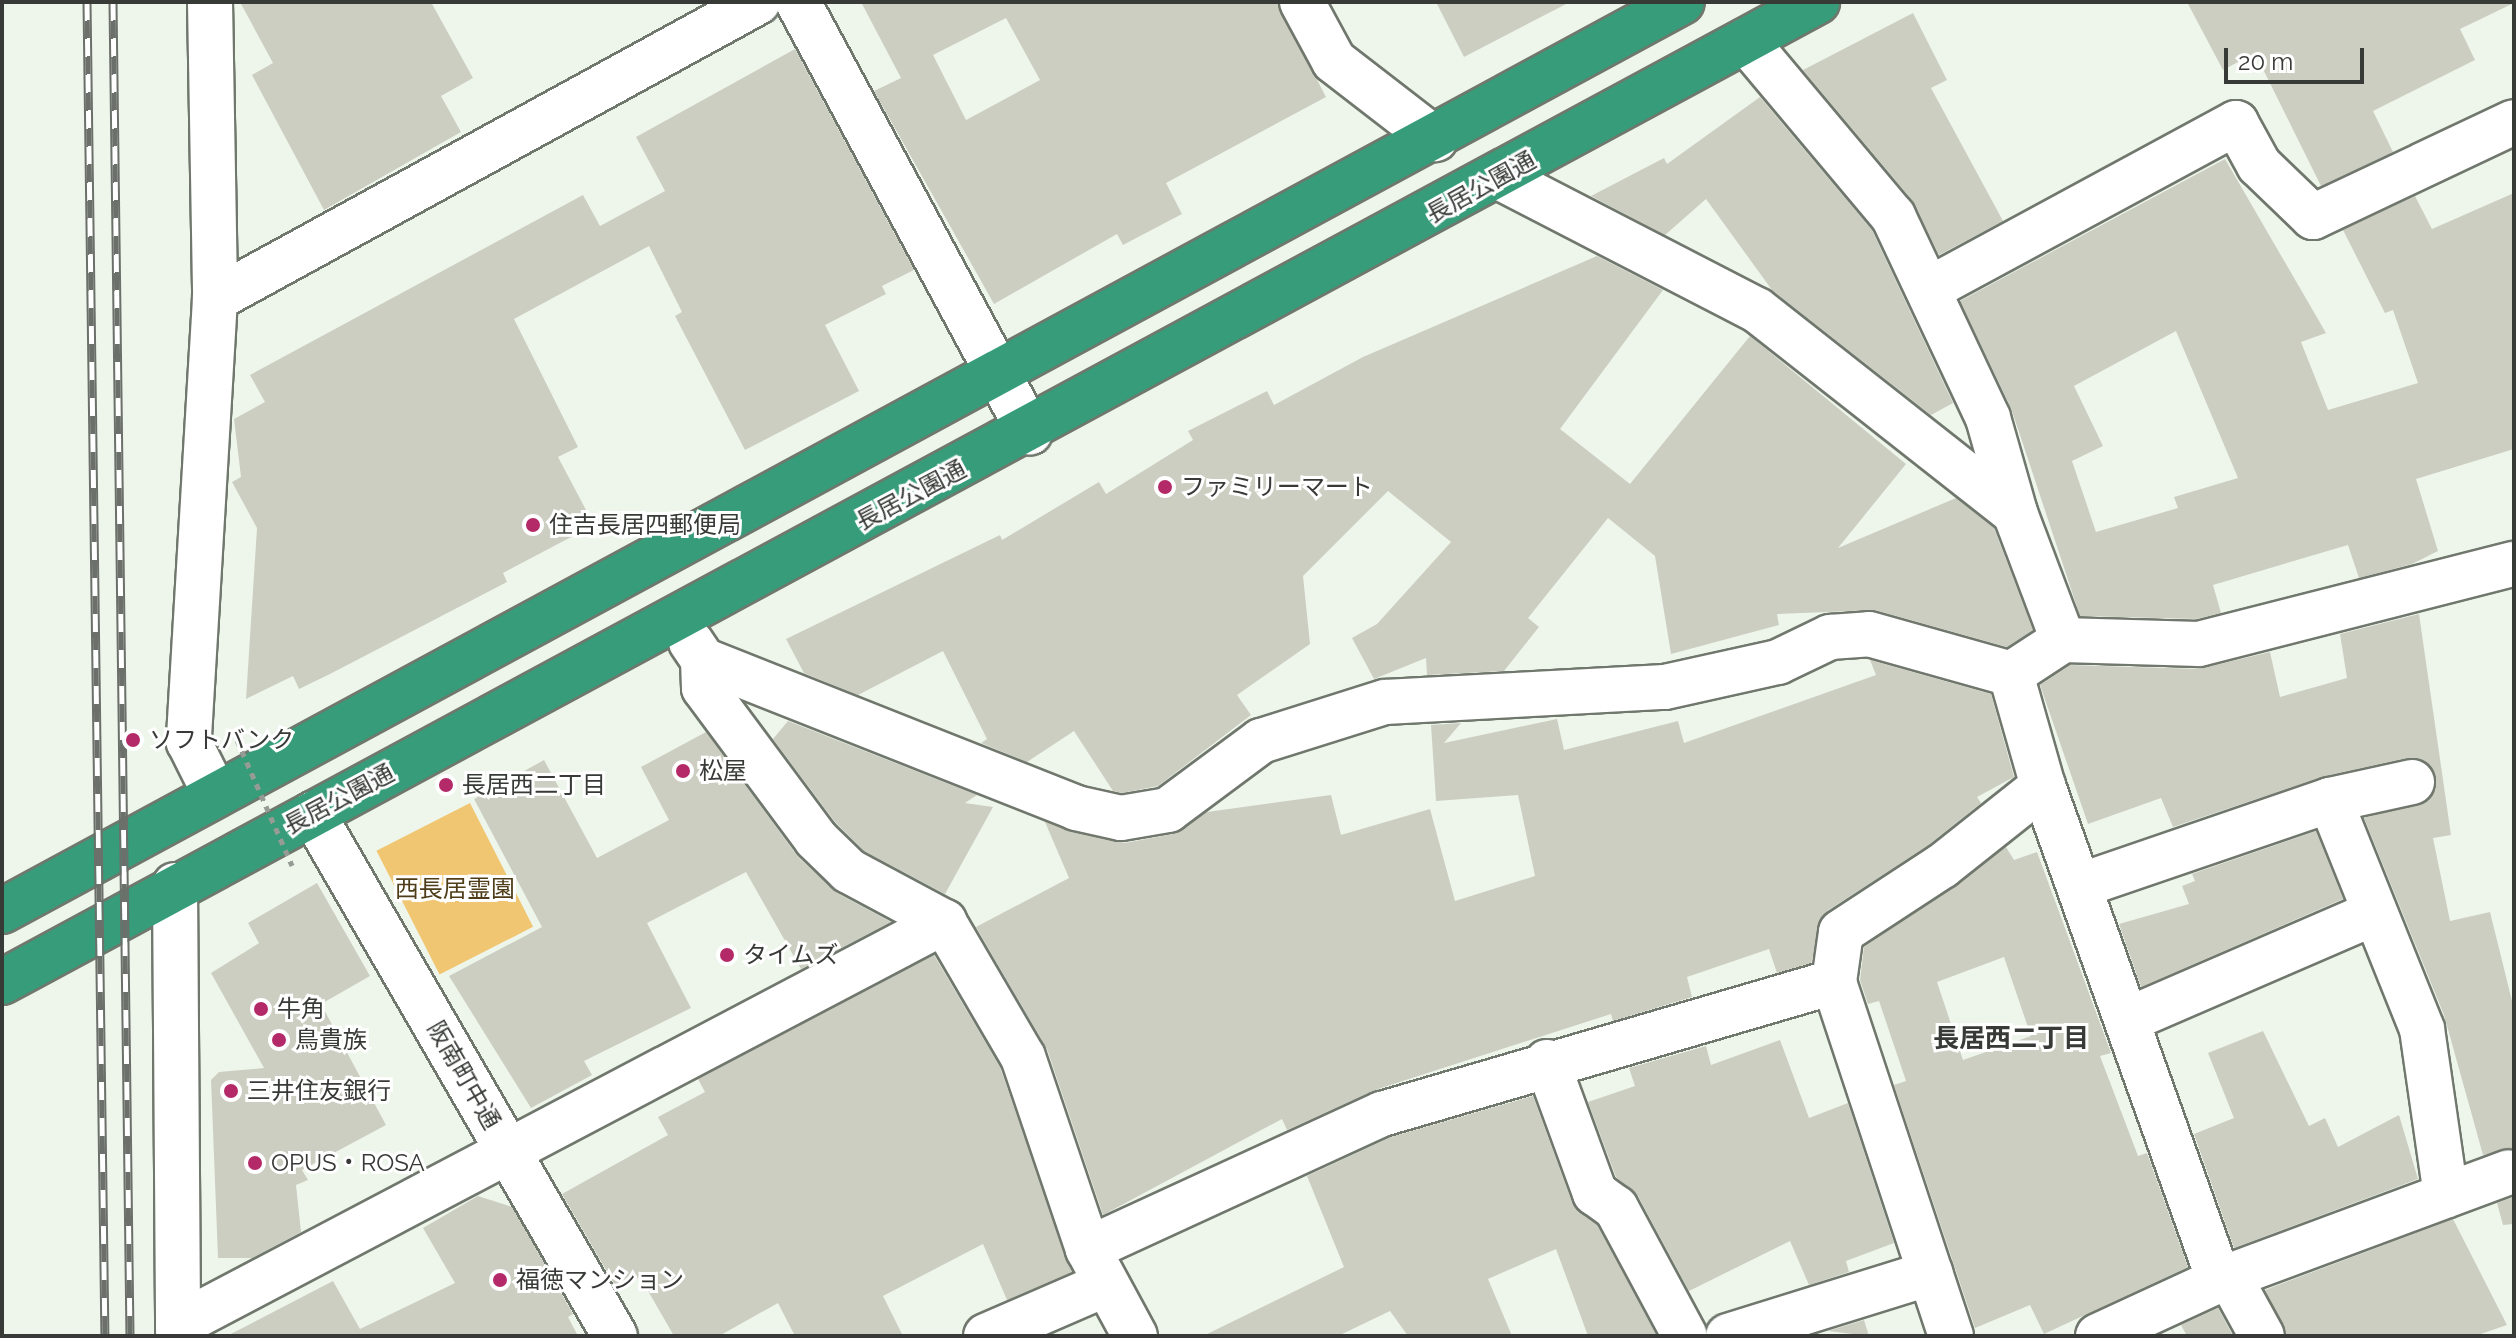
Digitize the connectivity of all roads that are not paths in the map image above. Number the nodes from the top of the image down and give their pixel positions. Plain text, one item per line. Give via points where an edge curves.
1 (210, 2) edge
2 (758, 2) edge
3 (798, 2) edge
4 (1302, 2) edge
5 (1682, 2) edge
6 (1817, 2) edge
7 (1746, 41) junction
8 (2514, 122) edge
9 (1435, 139) junction
10 (1499, 177) junction
11 (1931, 288) junction
12 (215, 299) junction
13 (998, 375) junction
14 (1030, 433) junction
15 (2015, 513) junction
16 (2514, 564) edge
17 (677, 619) junction
18 (2063, 640) junction
19 (703, 660) junction
20 (2011, 674) junction
21 (2412, 782) dead end
22 (2043, 786) junction
23 (214, 792) junction
24 (2330, 800) junction
25 (313, 814) junction
26 (175, 885) junction
27 (2079, 886) junction
28 (2, 911) edge
29 (2370, 915) junction
30 (944, 922) junction
31 (2, 982) edge
32 (1834, 982) junction
33 (2127, 1020) junction
34 (1547, 1062) junction
35 (510, 1154) junction
36 (2509, 1172) dead end
37 (2446, 1195) junction
38 (1096, 1267) junction
39 (1930, 1273) junction
40 (2224, 1278) junction
41 (178, 1331) edge
42 (615, 1336) edge
43 (986, 1336) edge
44 (1135, 1336) edge
45 (1685, 1336) edge
46 (1728, 1336) edge
47 (1951, 1336) edge
48 (2098, 1336) edge
49 (2262, 1336) edge

1 - 12 street
2 - 12 street
3 - 13 street
4 - 9 street via 1334,61
5 - 9 highway
6 - 7 highway, 長居公園通
7 - 10 highway, 長居公園通
7 - 11 street via 1893,216
8 - 11 street via 2313,217 2259,165 2236,123
9 - 13 highway
10 - 14 highway, 長居公園通
10 - 15 street via 1757,310
11 - 15 street via 1988,418
12 - 23 street via 189,742
13 - 14 street
13 - 23 highway
14 - 17 highway, 長居公園通
15 - 18 street
16 - 18 street via 2199,644
17 - 19 street
17 - 25 highway, 長居公園通
18 - 20 street
19 - 20 street via 1076,808 1121,818 1168,810 1261,741 1385,702 1665,687 1778,662 1830,637 1869,634
19 - 30 street via 704,688 816,839 849,871
20 - 22 street
21 - 24 street
22 - 27 street
22 - 32 street via 1942,866 1850,923 1841,932
23 - 28 highway
24 - 27 street
24 - 29 street
25 - 26 highway, 長居公園通
25 - 35 street, 阪南町中通
26 - 31 highway, 長居公園通
26 - 41 street
27 - 33 street
29 - 33 street
29 - 37 street via 2422,1029
30 - 35 street
30 - 38 street via 1023,1057
32 - 34 street
32 - 39 street
33 - 40 street
34 - 38 street via 1382,1114
34 - 45 street via 1595,1193 1616,1208
35 - 41 street
35 - 42 street, 阪南町中通
36 - 37 street
37 - 40 street
38 - 43 street
38 - 44 street
39 - 46 street
39 - 47 street
40 - 48 street
40 - 49 street

